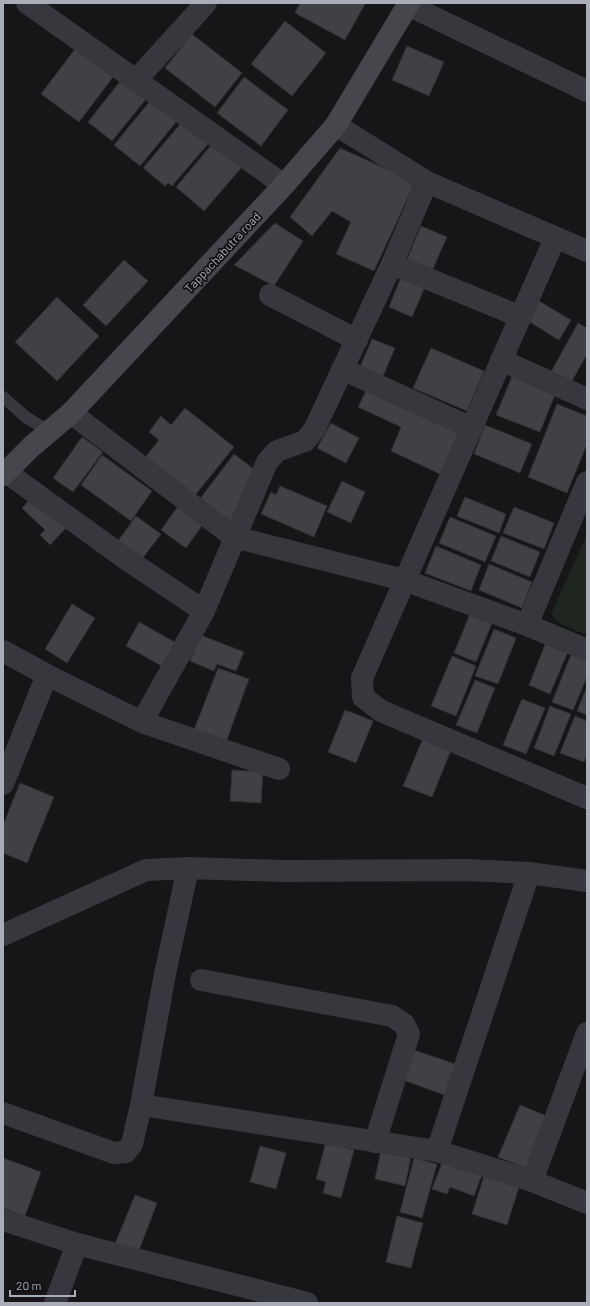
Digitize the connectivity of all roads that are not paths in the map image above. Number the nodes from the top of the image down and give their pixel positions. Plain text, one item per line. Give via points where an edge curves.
1 (27, 3) edge
2 (206, 3) edge
3 (409, 4) edge
4 (137, 79) junction
5 (587, 91) edge
6 (336, 125) junction
7 (427, 182) junction
8 (284, 185) junction
9 (555, 238) junction
10 (587, 251) edge
11 (392, 264) junction
12 (270, 295) dead end
13 (521, 317) junction
14 (356, 340) junction
15 (501, 360) junction
16 (342, 369) junction
17 (3, 397) edge
18 (587, 399) edge
19 (71, 413) junction
20 (472, 428) junction
21 (49, 432) junction
22 (4, 474) edge
23 (587, 482) edge
24 (234, 537) junction
25 (404, 580) junction
26 (204, 611) junction
27 (527, 625) junction
28 (3, 650) edge
29 (587, 650) edge
30 (47, 675) junction
31 (142, 722) junction
32 (279, 768) dead end
33 (3, 784) edge
34 (587, 798) edge
35 (188, 868) junction
36 (529, 873) junction
37 (587, 881) edge
38 (3, 936) edge
39 (201, 980) dead end
40 (587, 1033) edge
41 (140, 1105) junction
42 (3, 1113) edge
43 (375, 1142) junction
44 (437, 1151) junction
45 (532, 1181) junction
46 (587, 1203) edge
47 (3, 1220) edge
48 (77, 1244) junction
49 (55, 1303) edge
50 (307, 1303) edge

1 - 4 street
2 - 4 street
3 - 5 street
3 - 6 main road, Tappachabutra road
4 - 8 street
6 - 7 street
6 - 8 main road, Tappachabutra road
7 - 9 street
7 - 11 street
8 - 19 main road, Tappachabutra road
9 - 10 street
9 - 13 street
11 - 13 street
11 - 14 street
12 - 14 street
13 - 15 street
14 - 16 street
15 - 18 street
15 - 20 street
16 - 20 street
16 - 24 street via 314,430 304,441 277,451 267,462
17 - 21 lane
19 - 21 main road, Tappachabutra road
19 - 24 street
20 - 25 street
21 - 22 main road, Tappachabutra road
22 - 26 street
23 - 27 street
24 - 25 street
24 - 26 street
25 - 27 street
25 - 34 street via 362,678 363,697 381,712
26 - 31 street
27 - 29 street
28 - 30 street
30 - 31 street
30 - 33 street
31 - 32 street
35 - 36 street via 283,871 466,870
35 - 38 street via 146,870
35 - 41 street
36 - 37 street
36 - 44 street
39 - 43 street via 392,1016 404,1024 409,1034
40 - 45 street
41 - 42 street via 132,1144 126,1152 114,1153
41 - 43 street
43 - 44 street
44 - 45 street
45 - 46 street
47 - 48 street
48 - 49 street
48 - 50 street

